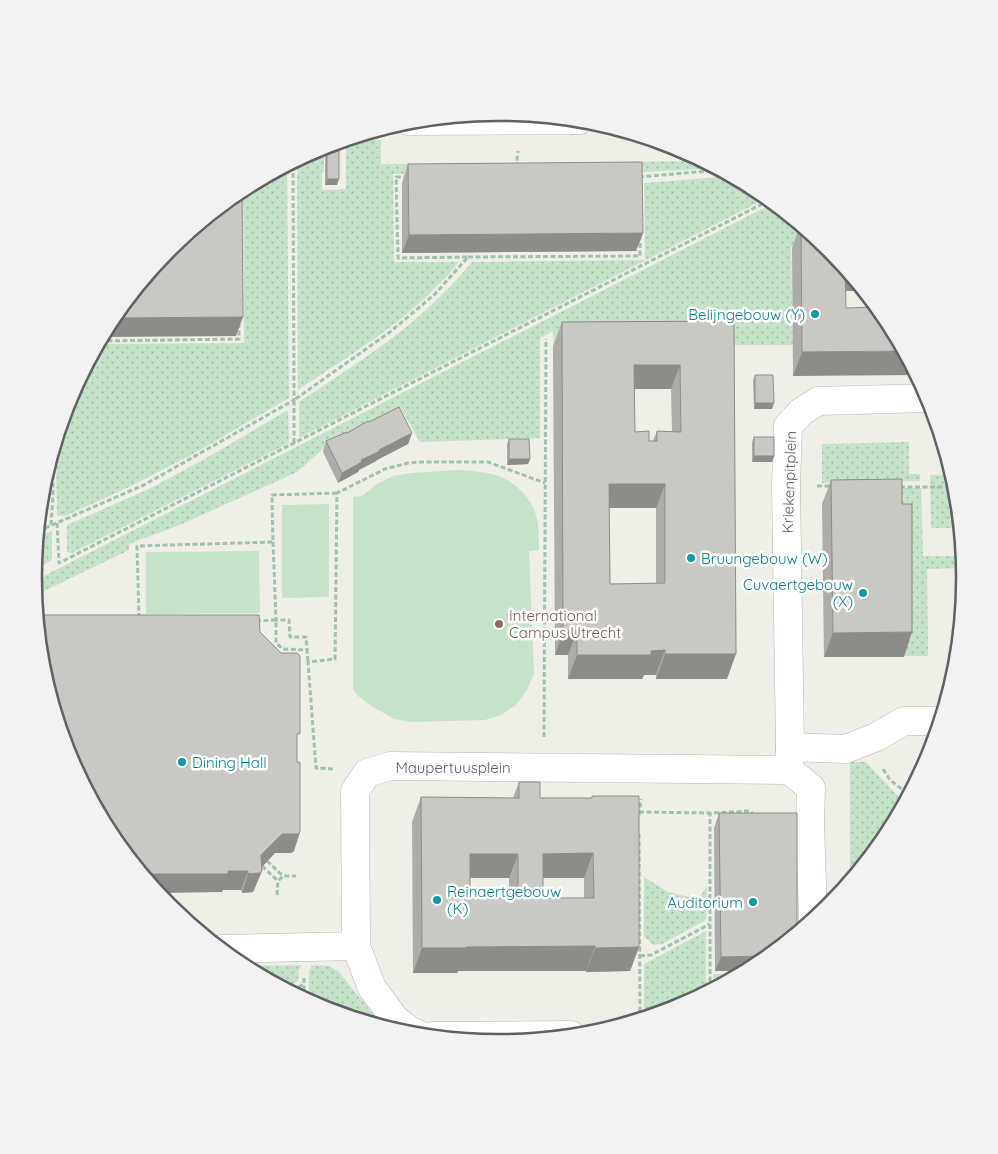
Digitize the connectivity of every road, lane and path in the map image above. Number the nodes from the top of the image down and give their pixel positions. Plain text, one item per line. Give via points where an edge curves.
1 (520, 120) edge
2 (293, 170) edge
3 (516, 170) edge
4 (707, 171) edge
5 (630, 177) edge
6 (406, 178) edge
7 (762, 204) edge
8 (640, 226) edge
9 (468, 257) junction
10 (239, 320) edge
11 (546, 339) dead end
12 (109, 341) edge
13 (919, 398) edge
14 (294, 400) junction
15 (294, 443) junction
16 (53, 480) edge
17 (545, 483) junction
18 (786, 485) junction
19 (833, 486) edge
20 (898, 487) edge
21 (947, 487) edge
22 (337, 493) junction
23 (57, 523) junction
24 (51, 526) junction
25 (45, 528) edge
26 (273, 542) junction
27 (276, 620) junction
28 (247, 621) edge
29 (139, 624) edge
30 (307, 650) junction
31 (308, 662) junction
32 (932, 721) edge
33 (790, 758) junction
34 (544, 768) junction
35 (646, 768) junction
36 (367, 773) junction
37 (638, 812) junction
38 (710, 812) junction
39 (758, 817) edge
40 (639, 822) edge
41 (639, 831) edge
42 (268, 861) edge
43 (262, 866) edge
44 (283, 876) junction
45 (296, 876) dead end
46 (278, 881) junction
47 (277, 895) dead end
48 (813, 908) edge
49 (710, 924) junction
50 (356, 946) junction
51 (234, 949) edge
52 (640, 956) junction
53 (710, 981) edge
54 (304, 984) dead end
55 (299, 987) edge
56 (640, 1011) edge
57 (400, 1023) edge

1 - 3 path
2 - 14 path
4 - 5 path
6 - 9 path via 396,178 398,258
7 - 15 path
8 - 9 path via 640,256
9 - 14 path via 435,294 390,332
10 - 12 path via 239,339
11 - 17 path
13 - 18 street, Kriekenpitplein via 818,401 801,412 788,426
14 - 15 path
14 - 23 path via 144,485
15 - 23 path via 59,563
16 - 24 path
17 - 22 path via 488,462 421,462 385,469
17 - 34 path
18 - 19 path
18 - 33 street, Kriekenpitplein
20 - 21 path
22 - 26 path via 272,495
22 - 31 path via 335,659
23 - 24 path
24 - 25 path
26 - 27 path
26 - 29 path via 137,546
27 - 28 path
27 - 30 path via 275,644 280,649
27 - 30 path via 290,620 290,637 306,637
30 - 31 path
31 - 36 path via 316,768
32 - 33 street via 904,721 846,749
33 - 35 street, Maupertuusplein
33 - 48 street via 811,788
34 - 35 street, Maupertuusplein
34 - 36 street, Maupertuusplein via 390,766
35 - 37 path
36 - 50 street via 355,791
37 - 38 path
37 - 40 path
38 - 39 path via 750,811
38 - 49 path
41 - 52 path
42 - 44 path
43 - 46 path
44 - 45 path
44 - 46 path
46 - 47 path
49 - 52 path via 652,955
49 - 53 path
50 - 51 street
50 - 57 street via 372,988
52 - 56 path
54 - 55 path

